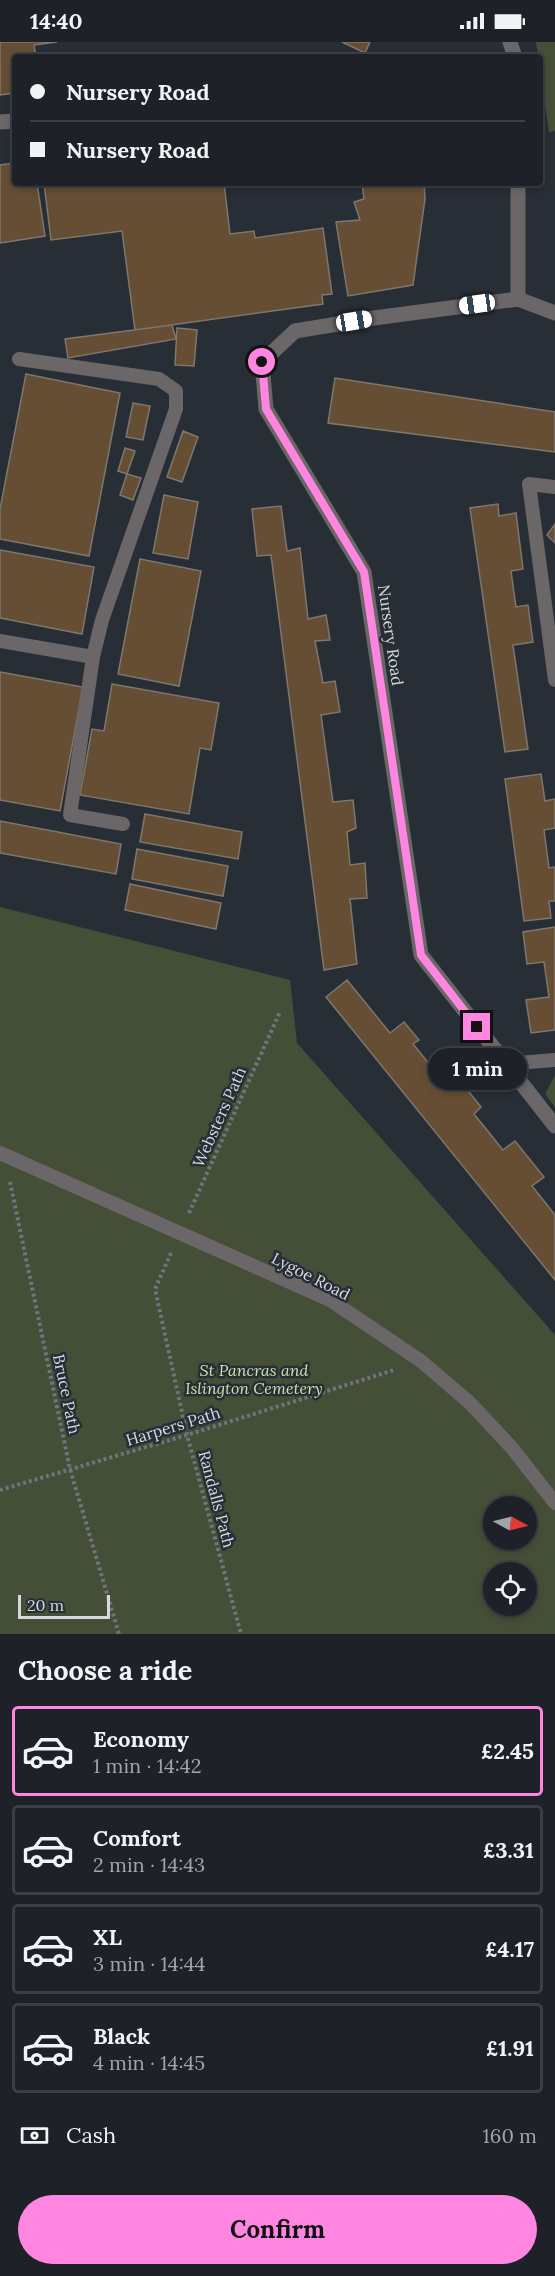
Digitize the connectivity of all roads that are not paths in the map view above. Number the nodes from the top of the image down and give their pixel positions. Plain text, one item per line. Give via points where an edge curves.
1 (518, 186) edge
2 (518, 299) junction
3 (555, 313) edge
4 (19, 358) dead end
5 (555, 487) edge
6 (0, 640) edge
7 (93, 657) junction
8 (555, 680) edge
9 (123, 824) dead end
10 (555, 1060) edge
11 (505, 1064) junction
12 (555, 1126) edge
13 (2, 1154) edge
14 (555, 1503) edge

1 - 2 street
2 - 3 street
2 - 11 street, Nursery Road via 295,331 262,362 266,409 364,572 421,955
4 - 7 lane via 159,379 176,391 176,409 102,620
5 - 8 lane via 529,484
6 - 7 lane
7 - 9 lane via 70,815
10 - 11 lane
11 - 12 street, Nursery Road
13 - 14 lane, Lygoe Road via 330,1300 421,1361 470,1403

